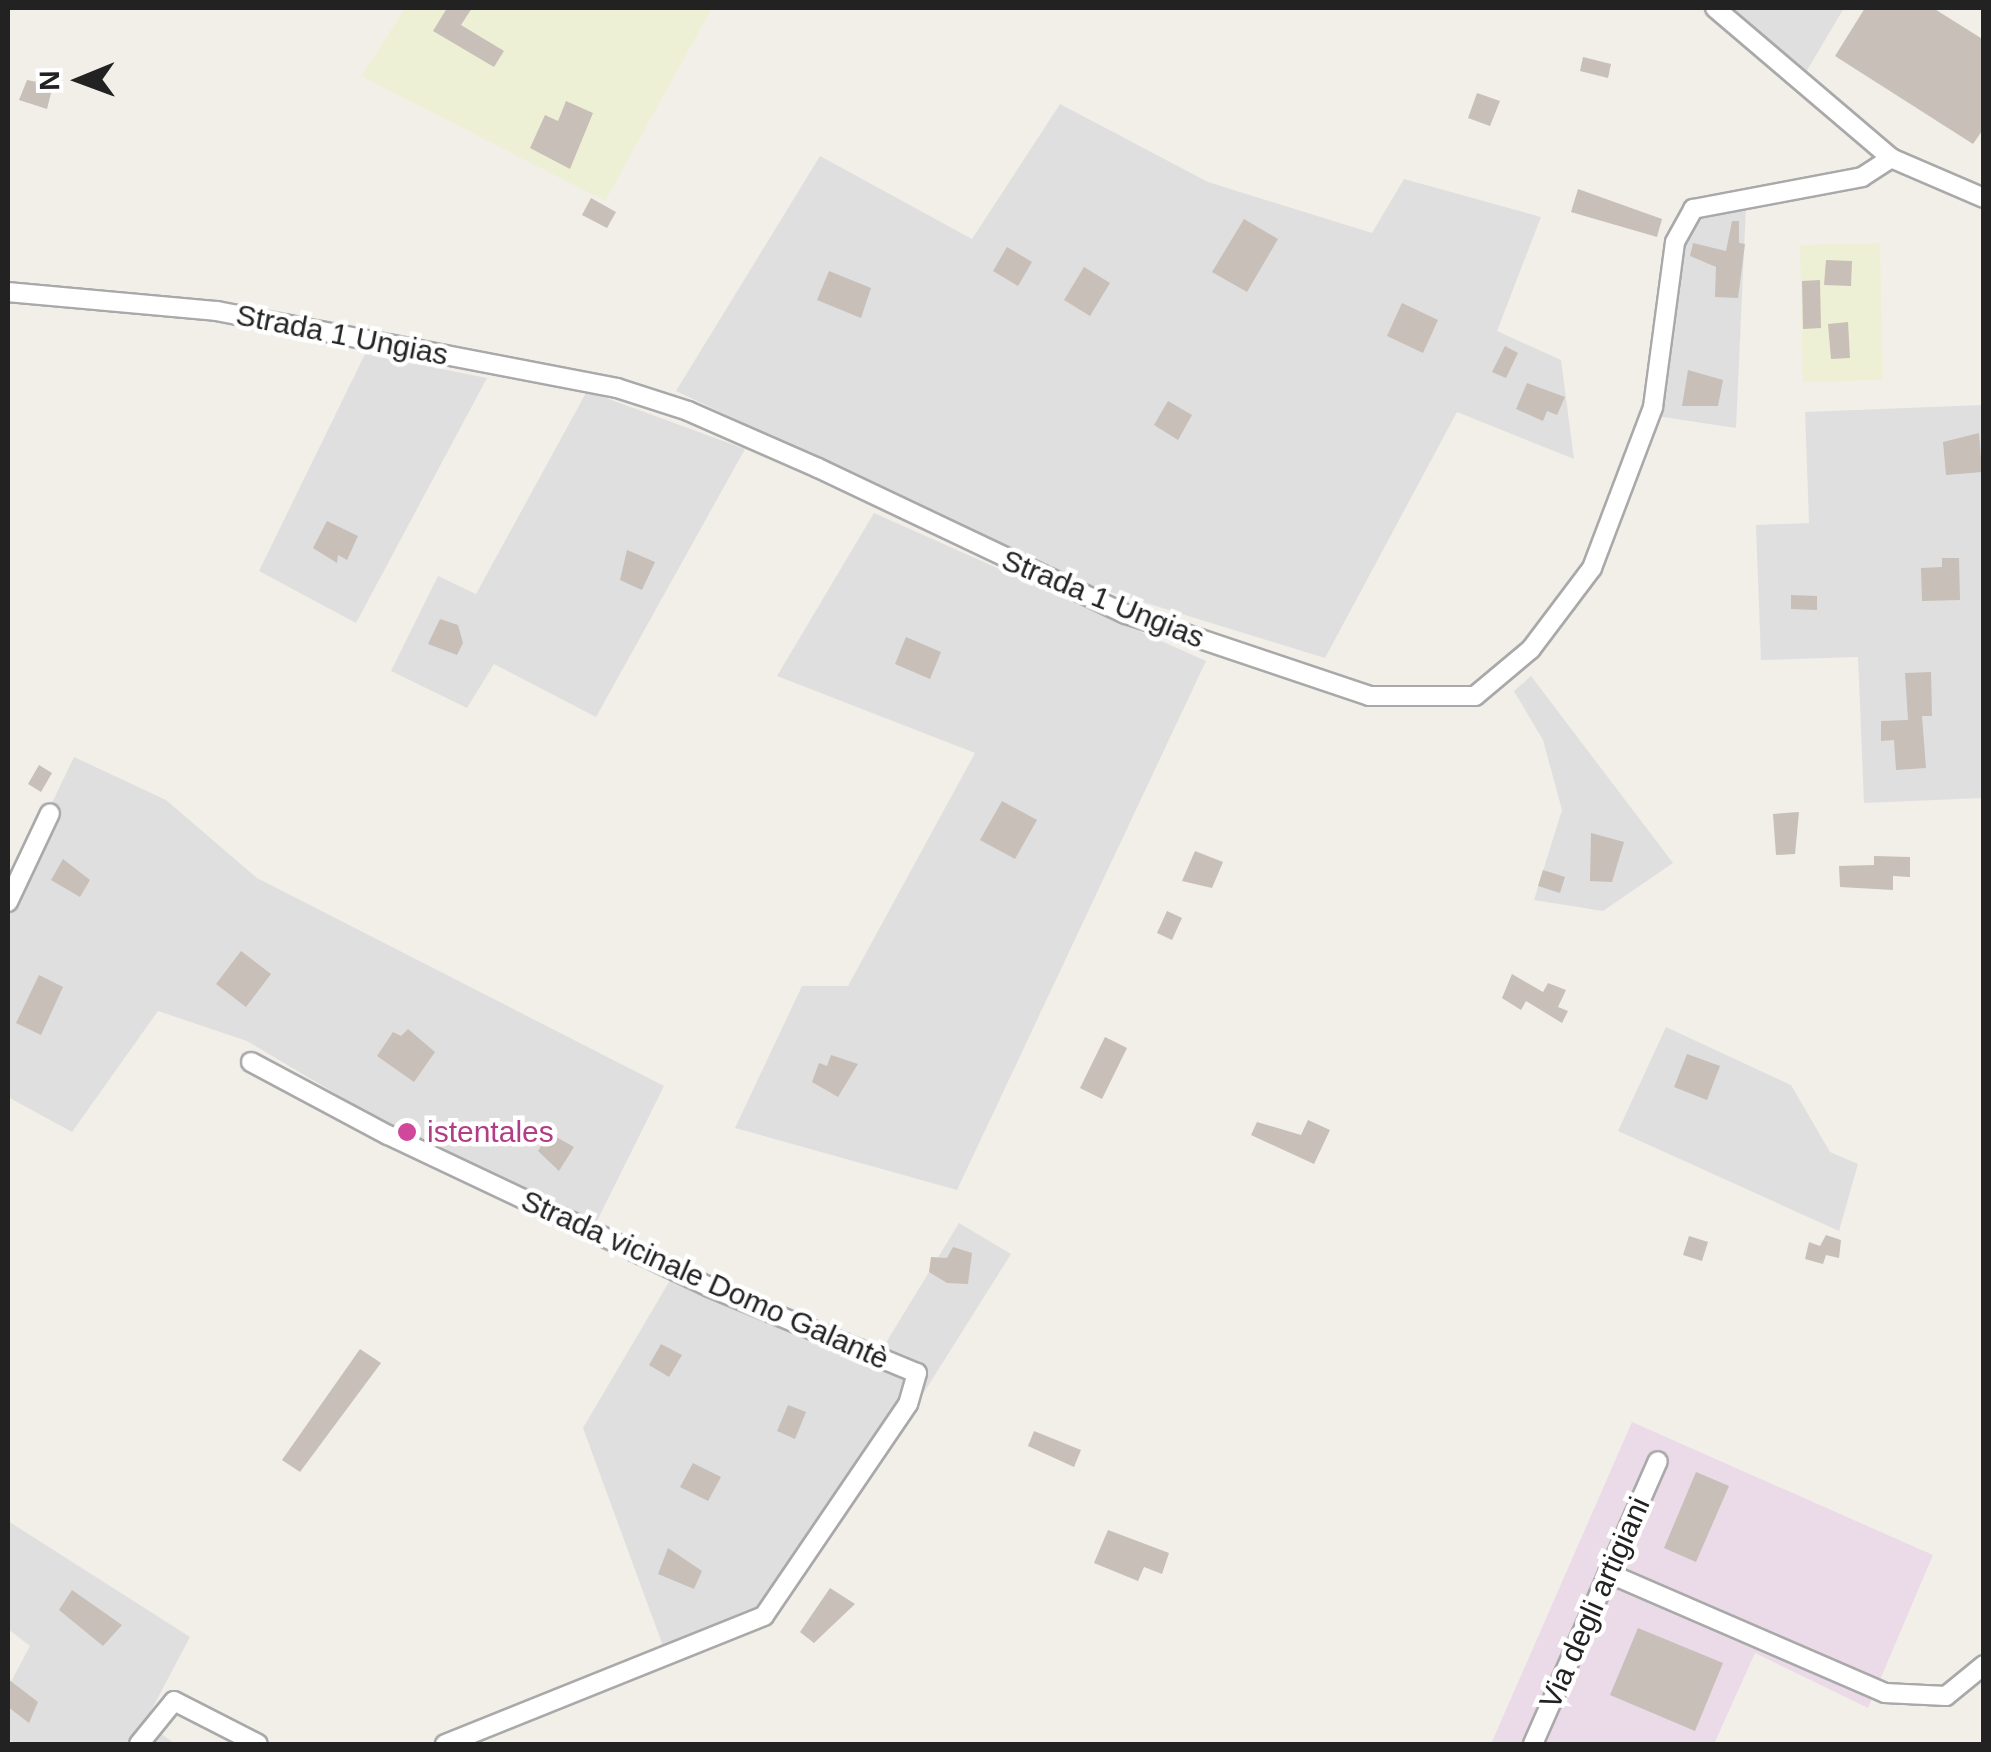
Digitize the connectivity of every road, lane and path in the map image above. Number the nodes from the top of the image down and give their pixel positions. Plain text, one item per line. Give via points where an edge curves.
1 (1715, 8) edge
2 (1892, 158) junction
3 (1984, 198) edge
4 (8, 292) edge
5 (50, 813) dead end
6 (8, 902) edge
7 (252, 1062) dead end
8 (1658, 1461) dead end
9 (1608, 1573) junction
10 (1984, 1664) edge
11 (139, 1744) edge
12 (258, 1744) edge
13 (445, 1744) edge
14 (1533, 1744) edge

1 - 2 street
2 - 3 street
2 - 4 street, Strada 1 Ungias via 1862,177 1693,209 1675,242 1654,407 1592,568 1531,649 1475,696 1369,696 1126,614 737,432 616,388 217,312
5 - 6 street
7 - 13 street, Strada vicinale Domo Galantè via 388,1135 709,1286 917,1373 908,1404 764,1616
8 - 9 street, Via degli artigiani
9 - 10 street via 1884,1693 1946,1696
9 - 14 street, Via degli artigiani
11 - 12 street via 174,1701

